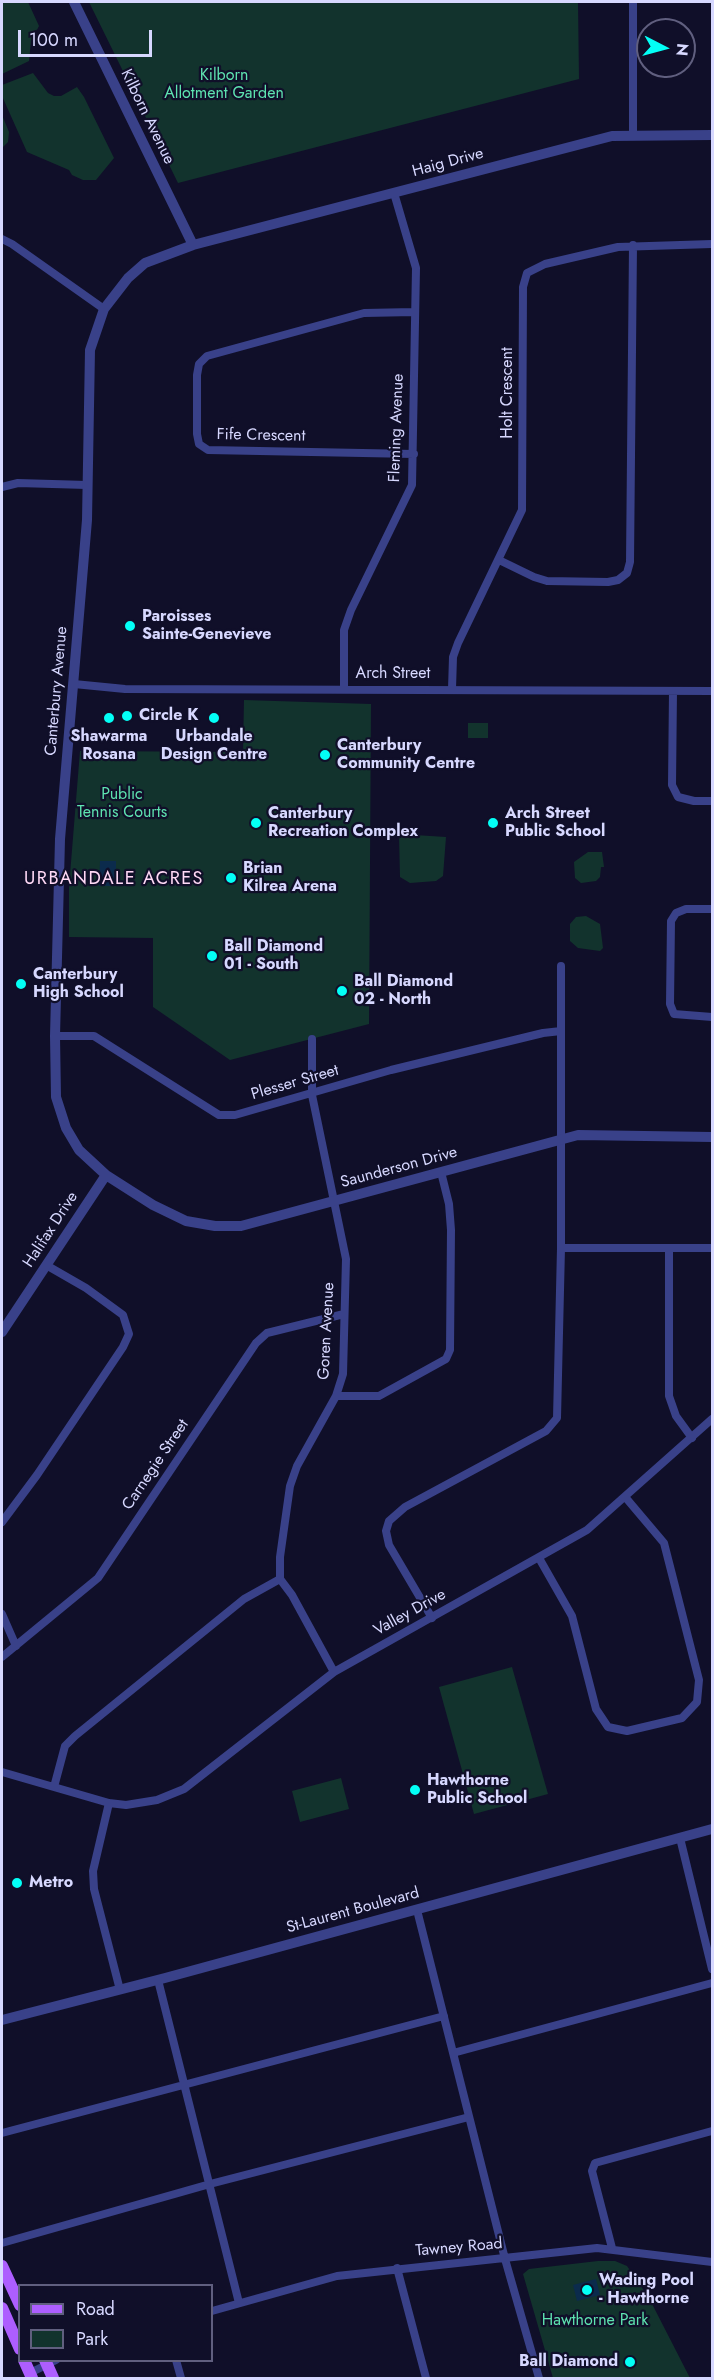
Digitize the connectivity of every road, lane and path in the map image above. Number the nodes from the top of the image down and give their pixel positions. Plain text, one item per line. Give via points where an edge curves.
1 (74, 2) edge
2 (633, 2) edge
3 (633, 134) junction
4 (712, 135) edge
5 (393, 193) junction
6 (2, 239) edge
7 (712, 244) edge
8 (193, 245) junction
9 (633, 245) junction
10 (104, 309) junction
11 (414, 312) junction
12 (414, 454) junction
13 (87, 485) junction
14 (2, 487) edge
15 (498, 560) junction
16 (74, 684) junction
17 (344, 688) junction
18 (452, 689) junction
19 (673, 691) junction
20 (712, 691) edge
21 (712, 801) edge
22 (712, 909) edge
23 (561, 966) dead end
24 (712, 1017) edge
25 (561, 1031) junction
26 (55, 1036) junction
27 (312, 1039) dead end
28 (312, 1095) junction
29 (712, 1137) edge
30 (561, 1139) junction
31 (441, 1172) junction
32 (106, 1175) junction
33 (333, 1201) junction
34 (561, 1248) junction
35 (669, 1248) junction
36 (712, 1248) edge
37 (46, 1265) junction
38 (344, 1314) junction
39 (2, 1332) edge
40 (336, 1396) junction
41 (712, 1419) edge
42 (692, 1438) junction
43 (626, 1498) junction
44 (2, 1522) edge
45 (539, 1558) junction
46 (280, 1579) junction
47 (2, 1614) edge
48 (432, 1618) junction
49 (16, 1646) junction
50 (2, 1657) edge
51 (334, 1672) junction
52 (2, 1772) edge
53 (54, 1787) junction
54 (109, 1803) junction
55 (712, 1829) edge
56 (680, 1838) junction
57 (417, 1910) junction
58 (712, 1970) edge
59 (158, 1980) junction
60 (712, 1983) edge
61 (120, 1990) junction
62 (444, 2016) junction
63 (2, 2020) edge
64 (453, 2053) junction
65 (185, 2084) junction
66 (469, 2117) junction
67 (712, 2131) edge
68 (2, 2133) edge
69 (210, 2184) junction
70 (2, 2243) edge
71 (612, 2248) junction
72 (506, 2259) junction
73 (712, 2262) edge
74 (2, 2266) edge
75 (397, 2268) junction
76 (18, 2301) edge
77 (239, 2303) junction
78 (2, 2308) edge
79 (213, 2311) edge
80 (18, 2344) edge
81 (24, 2362) edge
82 (49, 2362) edge
83 (176, 2362) edge
84 (31, 2376) edge
85 (53, 2379) edge
86 (181, 2379) edge
87 (426, 2379) edge
88 (539, 2379) edge

1 - 8 street, Kilborn Avenue
2 - 3 street
3 - 4 street, Haig Drive
3 - 5 street, Haig Drive via 612,136
5 - 8 street, Haig Drive
5 - 11 street, Fleming Avenue via 416,268
6 - 10 street
7 - 9 street, Holt Crescent
8 - 10 street, Canterbury Avenue via 145,263
9 - 15 street, Holt Crescent via 545,264 527,273 523,287 522,510
9 - 15 street via 631,554 627,573 608,582 548,581
10 - 13 street, Canterbury Avenue via 90,350
11 - 12 street, Fleming Avenue
11 - 12 street, Fife Crescent via 363,313 207,356 199,364 197,375 197,434 199,444 208,450
12 - 17 street, Fleming Avenue via 412,485 344,630
13 - 14 street via 18,483
13 - 16 street, Canterbury Avenue
15 - 18 street, Holt Crescent via 453,657
16 - 17 street, Arch Street via 125,689
16 - 26 street, Canterbury Avenue via 60,839
17 - 18 street, Arch Street
18 - 19 street, Arch Street
19 - 20 street, Arch Street
19 - 21 street via 672,785 678,797
22 - 24 street via 686,909 676,913 671,921 670,992 674,1014
23 - 25 street
25 - 28 street, Plesser Street via 391,1070
25 - 30 street
26 - 28 street, Plesser Street via 94,1036 219,1115 235,1115
26 - 32 street, Canterbury Avenue via 56,1097 66,1128 79,1150
27 - 28 street, Goren Avenue
28 - 33 street, Goren Avenue
29 - 30 street, Saunderson Drive via 578,1135
30 - 31 street, Saunderson Drive
30 - 34 street
31 - 33 street, Saunderson Drive
31 - 40 street via 451,1230 450,1350 446,1359 379,1396
32 - 33 street, Saunderson Drive via 186,1221 215,1226 241,1226
32 - 37 street, Halifax Drive
33 - 38 street, Goren Avenue via 346,1259
34 - 35 street
34 - 48 street via 557,1418 546,1431 405,1507 389,1521 389,1545
35 - 36 street
35 - 42 street via 669,1396 676,1416
37 - 39 street, Halifax Drive
37 - 44 street via 123,1315 129,1334
38 - 40 street, Goren Avenue via 343,1374
38 - 49 street, Carnegie Street via 267,1333 256,1343 98,1578
40 - 46 street, Goren Avenue via 290,1486
41 - 42 street, Valley Drive
42 - 43 street, Valley Drive
43 - 45 street, Valley Drive via 587,1530
43 - 45 street via 664,1543 699,1680 697,1702 682,1718 627,1731 608,1726 596,1709 572,1616
45 - 48 street, Valley Drive
46 - 51 street
46 - 53 street via 244,1599 75,1736 65,1746
47 - 49 street
48 - 51 street, Valley Drive
49 - 50 street, Carnegie Street
51 - 54 street, Valley Drive via 184,1789 147,1802
52 - 53 street, Valley Drive
53 - 54 street, Valley Drive
54 - 61 street via 94,1880
55 - 56 street, St-Laurent Boulevard
56 - 57 street, St-Laurent Boulevard
56 - 58 street
57 - 59 street, St-Laurent Boulevard
57 - 62 street
59 - 61 street, St-Laurent Boulevard
59 - 65 street
60 - 64 street
61 - 63 street, St-Laurent Boulevard
62 - 64 street
62 - 65 street
64 - 66 street
65 - 68 street
65 - 69 street
66 - 69 street
66 - 72 street
67 - 71 street via 595,2163 592,2171
69 - 70 street
69 - 77 street
71 - 72 street, Tawney Road
71 - 73 street, Tawney Road
72 - 75 street, Tawney Road
72 - 88 street
74 - 76 main road
75 - 77 street, Tawney Road via 337,2276
75 - 87 street
77 - 79 street, Tawney Road
78 - 80 main road
81 - 84 main road
82 - 84 street
82 - 85 main road
83 - 86 street

